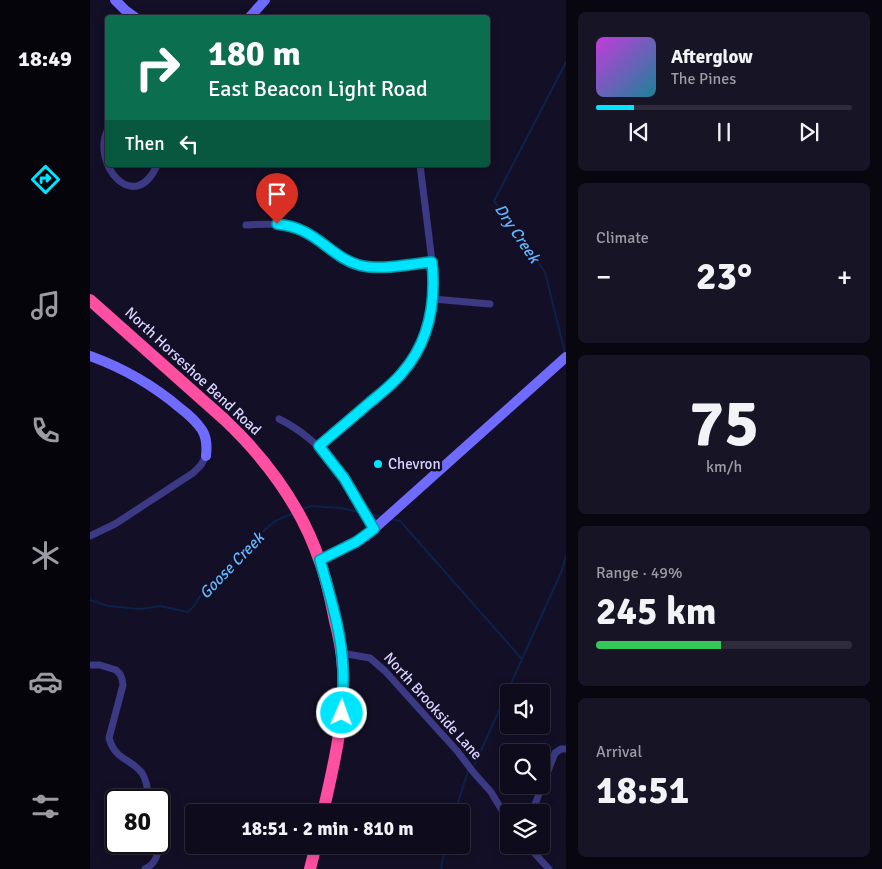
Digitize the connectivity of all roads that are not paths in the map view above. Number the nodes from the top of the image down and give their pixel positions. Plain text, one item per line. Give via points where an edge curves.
1 (115, 0) edge
2 (265, 0) edge
3 (132, 15) edge
4 (252, 15) edge
5 (105, 131) edge
6 (98, 141) dead end
7 (156, 167) edge
8 (420, 167) edge
9 (112, 183) dead end
10 (246, 225) dead end
11 (432, 262) junction
12 (433, 299) junction
13 (90, 300) edge
14 (490, 304) dead end
15 (90, 356) edge
16 (563, 359) edge
17 (279, 419) dead end
18 (319, 446) junction
19 (206, 456) joint
20 (374, 529) junction
21 (90, 536) edge
22 (320, 560) junction
23 (341, 653) junction
24 (90, 665) edge
25 (566, 749) edge
26 (147, 789) edge
27 (325, 804) edge
28 (535, 804) edge
29 (500, 807) edge
30 (157, 854) edge
31 (314, 854) edge
32 (535, 854) edge
33 (144, 869) edge
34 (310, 869) edge
35 (549, 869) edge

1 - 3 main road
2 - 4 main road
5 - 6 street
7 - 9 street via 140,184 121,186
8 - 11 street
10 - 11 street via 277,224 296,228 350,261 367,267
11 - 12 street
12 - 14 street
12 - 18 street via 427,328 408,365 393,383
13 - 22 highway, North Horseshoe Bend Road via 225,420 256,452 289,498
15 - 19 main road via 137,377 185,412 206,438
16 - 20 main road
17 - 18 street, North Horseshoe Bend Road
18 - 20 street, North Horseshoe Bend Road via 344,478
19 - 21 street via 193,473 115,524
20 - 22 main road
22 - 23 highway, North Horseshoe Bend Road
23 - 27 highway, North Horseshoe Bend Road via 343,691 339,738
23 - 29 street, North Brookside Lane via 370,658 385,671 458,752
24 - 26 street via 111,668 120,674 123,685 110,738 115,751 142,773
25 - 28 street via 554,753
30 - 33 street
31 - 34 highway
32 - 35 street

